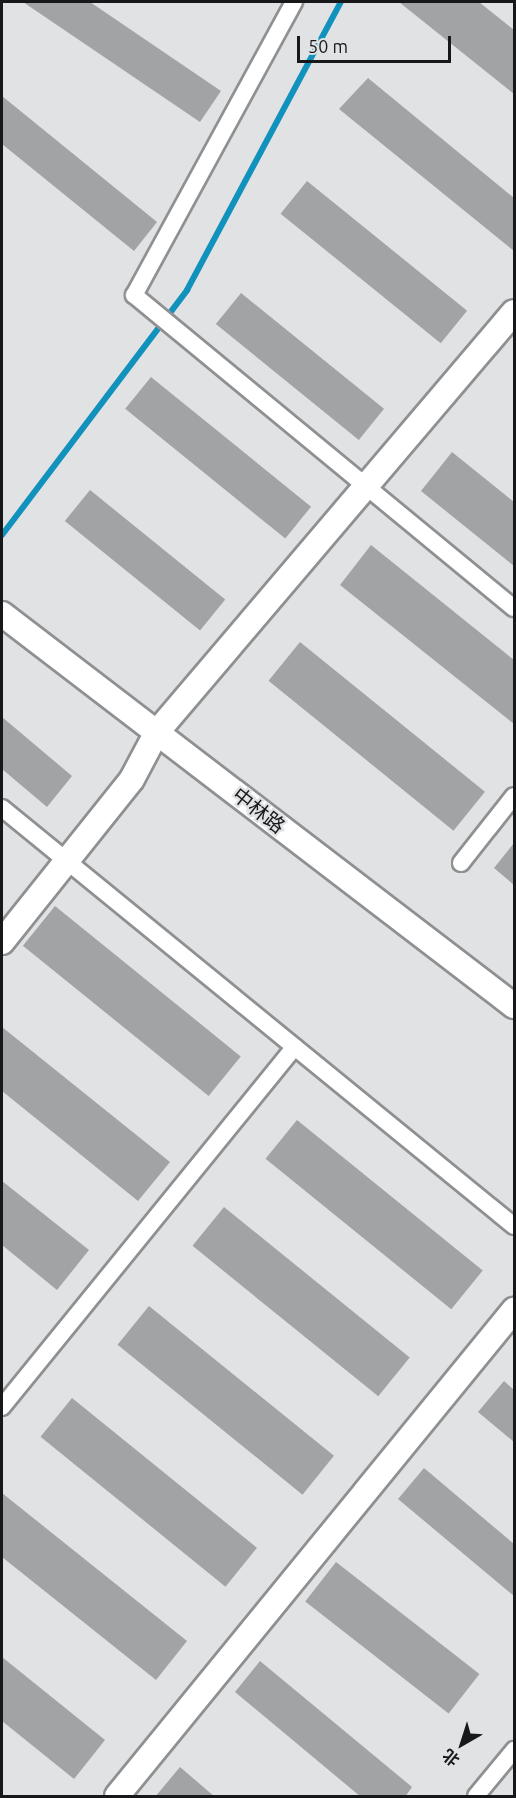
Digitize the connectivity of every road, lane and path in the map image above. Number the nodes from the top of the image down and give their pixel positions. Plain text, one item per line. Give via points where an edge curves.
1 (294, 2) edge
2 (514, 312) edge
3 (365, 487) junction
4 (514, 608) edge
5 (2, 614) edge
6 (157, 732) junction
7 (514, 796) edge
8 (2, 808) edge
9 (66, 860) junction
10 (461, 863) dead end
11 (2, 942) edge
12 (514, 1006) edge
13 (295, 1047) junction
14 (514, 1226) edge
15 (512, 1319) edge
16 (2, 1407) edge
17 (514, 1750) edge
18 (117, 1797) edge
19 (476, 1797) edge

1 - 3 street via 134,295
2 - 3 street
3 - 4 street
3 - 6 street
5 - 6 street, 中林路
6 - 9 street via 132,779
6 - 12 street, 中林路
7 - 10 street
8 - 9 street
9 - 11 street
9 - 13 street
13 - 14 street
13 - 16 street
15 - 18 street
17 - 19 street

